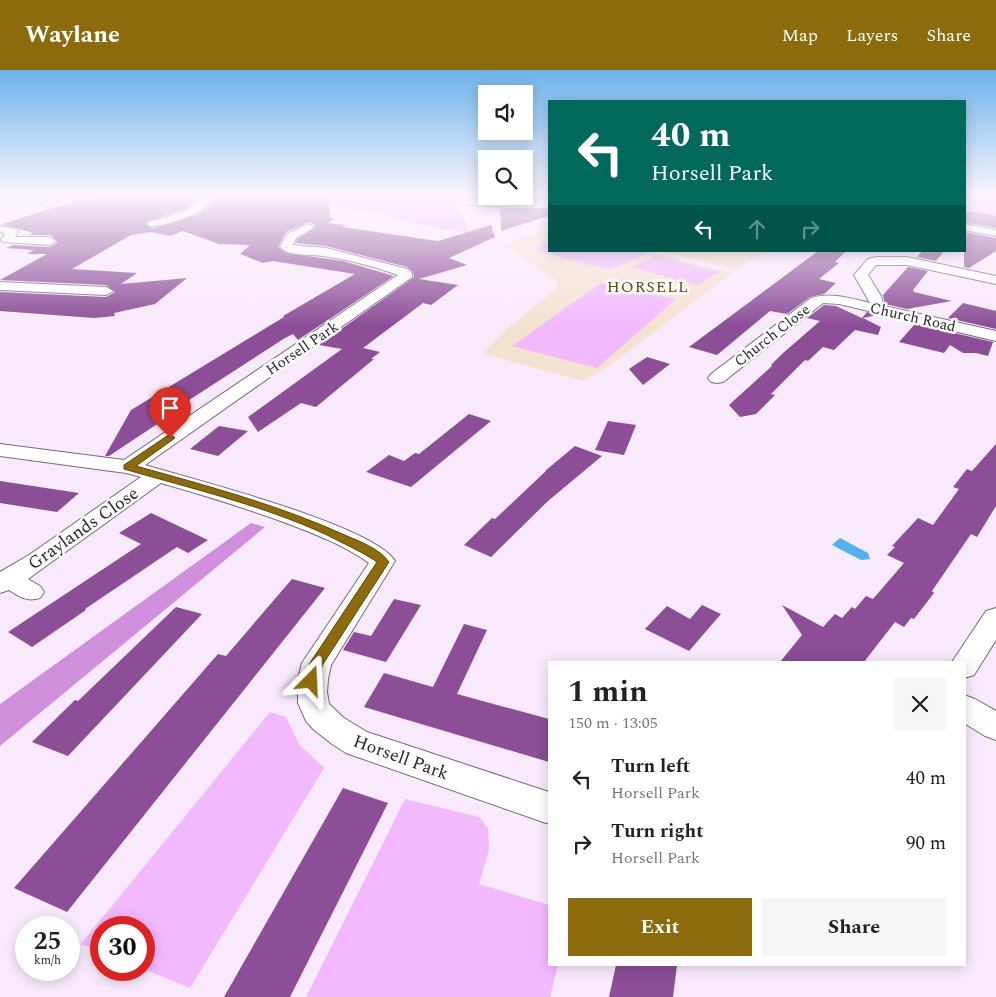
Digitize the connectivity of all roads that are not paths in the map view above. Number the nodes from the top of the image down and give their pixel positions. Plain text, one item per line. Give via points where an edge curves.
1 (7, 239) edge
2 (292, 239) edge
3 (50, 241) dead end
4 (993, 278) edge
5 (0, 286) edge
6 (106, 291) dead end
7 (831, 299) joint
8 (877, 309) junction
9 (996, 336) edge
10 (718, 374) dead end
11 (0, 450) edge
12 (128, 467) junction
13 (157, 476) junction
14 (4, 582) edge
15 (31, 592) dead end
16 (996, 618) edge
17 (966, 664) edge
18 (966, 709) edge
19 (996, 727) edge
20 (546, 807) dead end

1 - 3 street
2 - 12 street, Horsell Park via 286,247 326,252 405,275
4 - 8 street via 906,261 873,259 861,275 877,301
5 - 6 street
7 - 8 street, Church Road
7 - 10 street, Church Close via 816,301
8 - 9 street, Church Road
11 - 12 street, Horsell Park
12 - 13 street, Horsell Park
13 - 14 street, Graylands Close
13 - 20 street, Horsell Park via 303,520 366,549 383,562 317,663 311,681 311,702 317,714 357,743
14 - 15 street, Graylands Close
16 - 17 street
18 - 19 street

